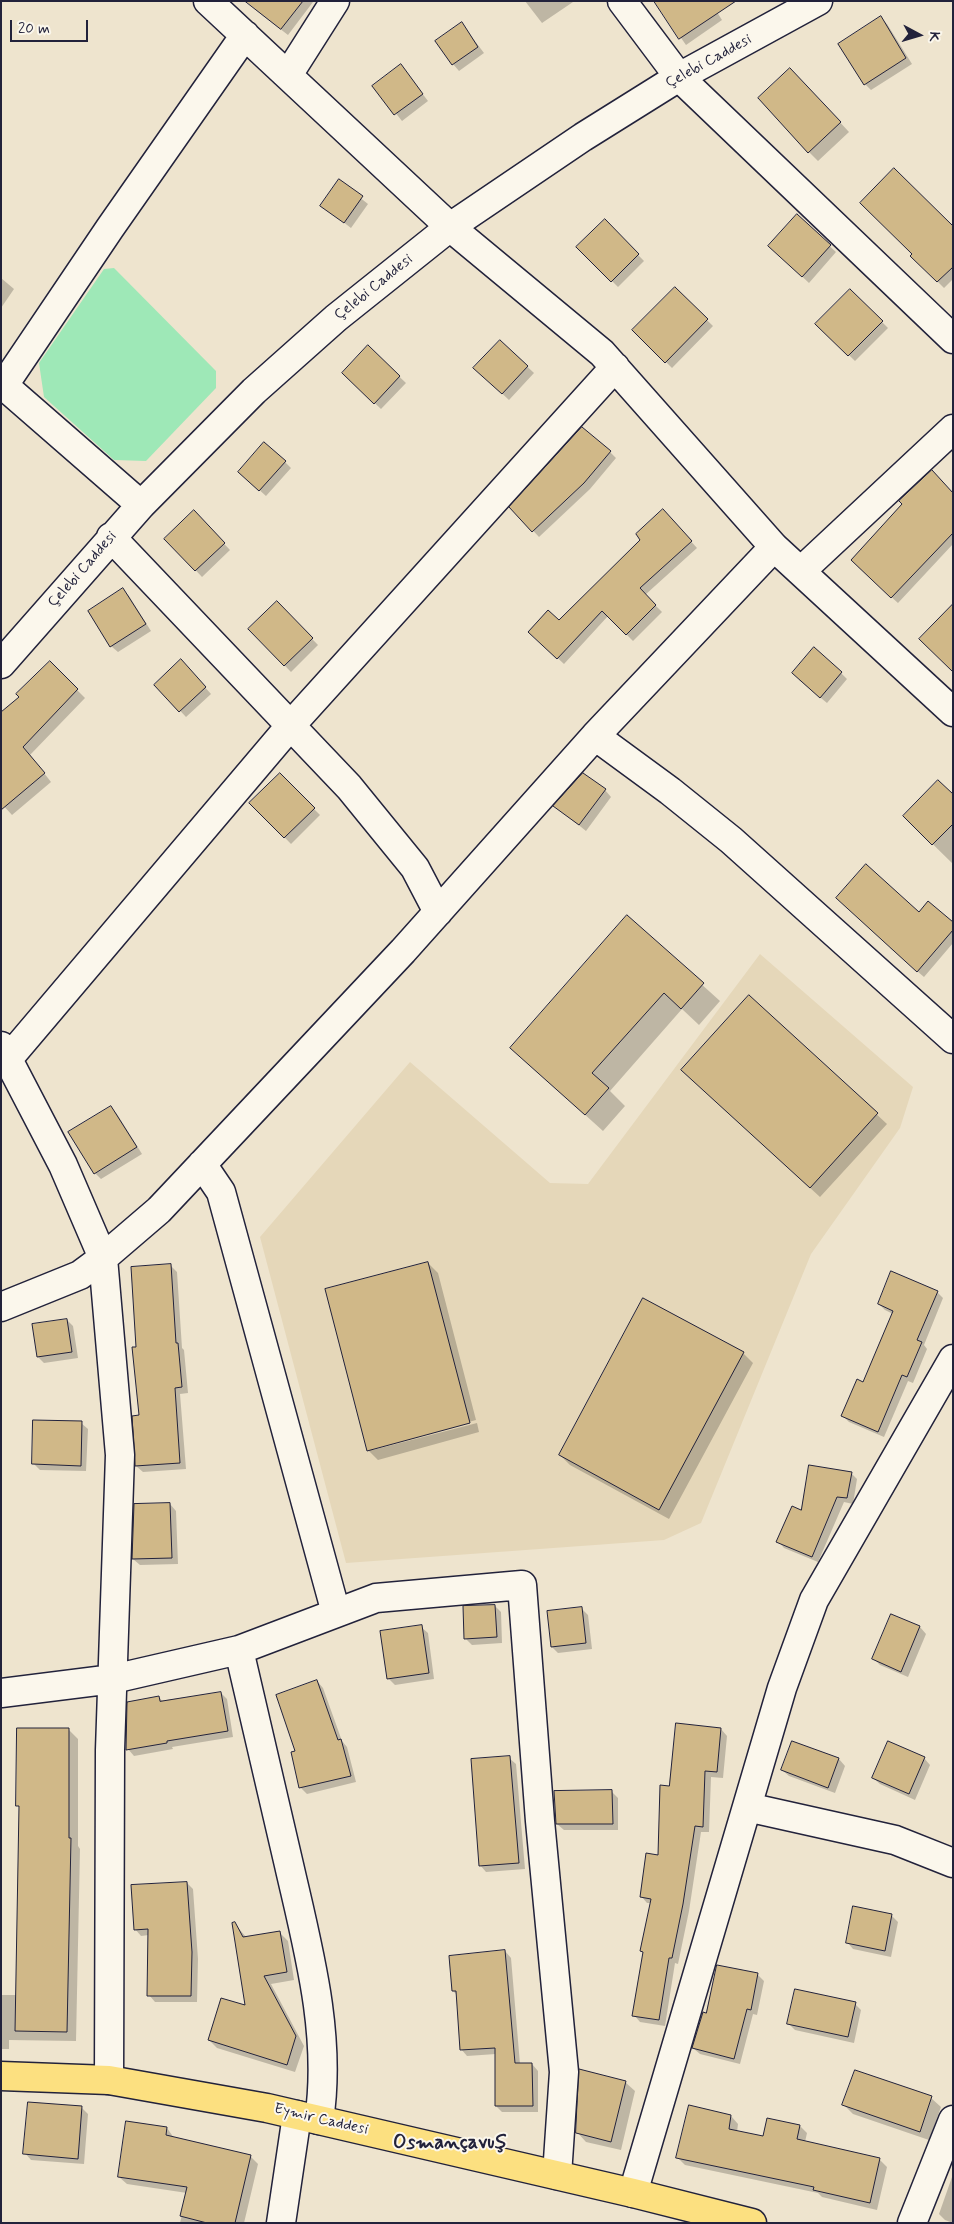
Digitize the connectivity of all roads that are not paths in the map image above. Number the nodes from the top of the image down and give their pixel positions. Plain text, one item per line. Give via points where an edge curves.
1 (208, 1) edge
2 (335, 1) edge
3 (622, 1) edge
4 (818, 1) edge
5 (245, 35) junction
6 (288, 75) junction
7 (679, 77) junction
8 (450, 226) junction
9 (953, 338) edge
10 (615, 367) junction
11 (2, 384) edge
12 (953, 429) edge
13 (141, 504) junction
14 (112, 537) junction
15 (774, 547) junction
16 (801, 571) junction
17 (1, 664) edge
18 (953, 712) edge
19 (291, 725) junction
20 (595, 736) junction
21 (438, 912) junction
22 (953, 1039) edge
23 (5, 1053) edge
24 (202, 1164) junction
25 (103, 1258) junction
26 (1, 1307) edge
27 (953, 1359) edge
28 (336, 1613) junction
29 (239, 1650) junction
30 (113, 1679) junction
31 (1, 1693) edge
32 (747, 1807) junction
33 (953, 1864) edge
34 (1, 2076) edge
35 (109, 2080) junction
36 (308, 2117) junction
37 (953, 2120) edge
38 (558, 2175) junction
39 (633, 2193) junction
40 (281, 2223) edge
41 (752, 2223) edge
42 (912, 2223) edge

1 - 5 street
2 - 6 street
3 - 7 street
4 - 7 street, Çelebi Caddesi
5 - 6 street
5 - 11 street
6 - 8 street
7 - 8 street, Çelebi Caddesi
7 - 9 street
8 - 10 street
8 - 13 street, Çelebi Caddesi via 336,318 254,391
10 - 15 street
10 - 19 street
11 - 13 street
12 - 16 street
13 - 14 street, Çelebi Caddesi
14 - 17 street, Çelebi Caddesi
14 - 19 street
15 - 16 street
15 - 20 street
16 - 18 street
19 - 21 street via 349,788 415,868
19 - 23 street
20 - 21 street
20 - 22 street via 731,840
21 - 24 street
23 - 25 street via 63,1165
24 - 25 street via 159,1210
24 - 28 street via 221,1192
25 - 26 street via 80,1275
25 - 30 street via 120,1455
27 - 32 street via 814,1600 782,1688
28 - 29 street
28 - 38 street via 376,1598 522,1585 564,2072
29 - 30 street
29 - 36 street via 313,1970 323,2096
30 - 31 street
30 - 35 street
32 - 33 street via 895,1840
32 - 39 street
34 - 35 main road, Eymir Caddesi
35 - 36 main road, Eymir Caddesi
36 - 38 main road, Eymir Caddesi
36 - 40 street
37 - 42 street
38 - 39 main road, Eymir Caddesi
39 - 41 main road, Eymir Caddesi

